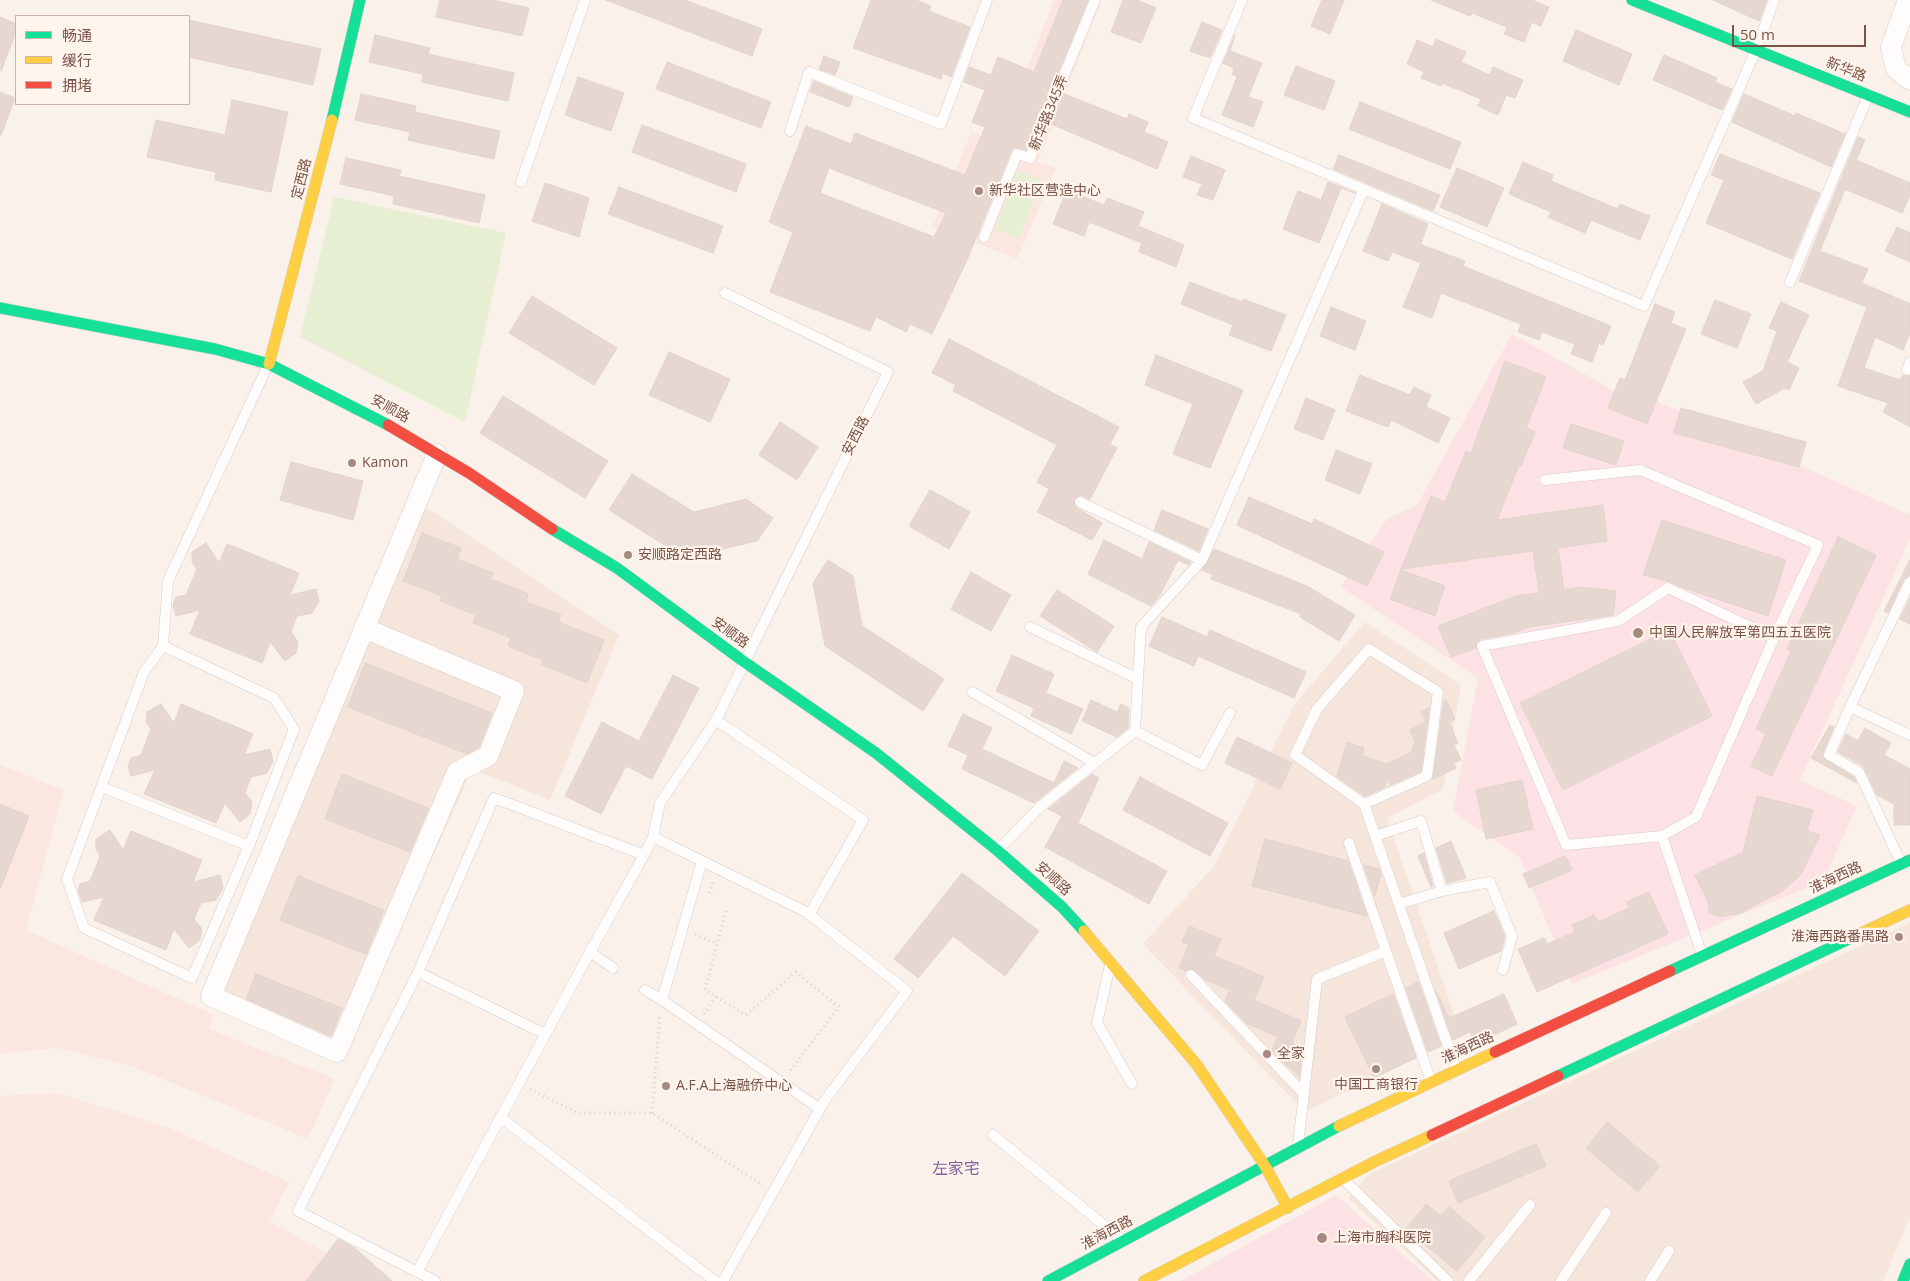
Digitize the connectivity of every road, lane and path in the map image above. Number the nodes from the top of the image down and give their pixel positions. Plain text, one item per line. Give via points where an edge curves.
1 (360, 0) edge
2 (586, 0) edge
3 (987, 0) edge
4 (1095, 0) edge
5 (1242, 0) edge
6 (1632, 0) edge
7 (1774, 0) edge
8 (1908, 0) edge
9 (1756, 50) junction
10 (1910, 80) edge
11 (1868, 95) junction
12 (1910, 112) edge
13 (790, 131) dead end
14 (521, 182) dead end
15 (1364, 189) junction
16 (984, 237) dead end
17 (1790, 282) dead end
18 (725, 293) dead end
19 (0, 308) edge
20 (269, 364) junction
21 (437, 454) junction
22 (1544, 480) dead end
23 (1080, 502) dead end
24 (1202, 560) junction
25 (1910, 582) edge
26 (1030, 627) dead end
27 (364, 628) junction
28 (1774, 638) junction
29 (164, 646) junction
30 (743, 661) junction
31 (1138, 679) junction
32 (972, 692) dead end
33 (1850, 707) junction
34 (1230, 713) dead end
35 (716, 720) junction
36 (1134, 730) junction
37 (1910, 735) edge
38 (1094, 763) junction
39 (102, 786) junction
40 (1364, 804) junction
41 (1376, 836) junction
42 (1662, 836) junction
43 (654, 837) junction
44 (1349, 843) dead end
45 (249, 846) junction
46 (998, 851) junction
47 (644, 855) junction
48 (702, 861) junction
49 (1906, 862) edge
50 (1442, 890) junction
51 (1399, 904) junction
52 (1910, 910) edge
53 (726, 911) dead end
54 (809, 915) junction
55 (694, 933) dead end
56 (717, 944) junction
57 (1386, 951) junction
58 (590, 952) junction
59 (1702, 956) junction
60 (1111, 962) junction
61 (614, 968) dead end
62 (1503, 970) dead end
63 (418, 972) junction
64 (1191, 975) dead end
65 (645, 990) dead end
66 (716, 996) junction
67 (662, 1000) junction
68 (696, 1024) junction
69 (545, 1034) junction
70 (1456, 1070) junction
71 (781, 1082) junction
72 (1431, 1082) junction
73 (518, 1083) junction
74 (1132, 1084) dead end
75 (1304, 1094) junction
76 (820, 1109) junction
77 (652, 1113) junction
78 (500, 1118) junction
79 (993, 1135) dead end
80 (1298, 1148) junction
81 (1265, 1166) junction
82 (1343, 1179) junction
83 (773, 1192) junction
84 (1530, 1205) dead end
85 (1288, 1208) junction
86 (1606, 1213) dead end
87 (1124, 1242) junction
88 (1669, 1250) dead end
89 (1910, 1264) edge
90 (417, 1272) junction
91 (1161, 1277) edge
92 (434, 1281) edge
93 (715, 1281) edge
94 (722, 1281) edge
95 (1048, 1281) edge
96 (1144, 1281) edge
97 (1448, 1281) edge
98 (1469, 1281) edge
99 (1561, 1281) edge
100 (1650, 1281) edge
101 (1903, 1281) edge

1 - 20 street, 定西路 via 315,191
2 - 14 lane
3 - 13 lane via 942,124 809,72
4 - 16 lane, 新华路345弄 via 1030,158 1017,154
5 - 15 lane via 1193,118
6 - 9 street, 新华路
7 - 9 lane
8 - 10 street via 1891,47 1896,69
9 - 11 street, 新华路
9 - 15 lane via 1644,306
11 - 12 street, 新华路
11 - 17 lane
15 - 24 lane
18 - 30 lane, 安西路 via 888,372
19 - 20 street, 安顺路 via 215,349
20 - 21 street, 安顺路 via 362,410
20 - 29 lane via 168,581
21 - 27 street
21 - 30 street, 安顺路 via 616,568
22 - 28 lane via 1640,470 1818,545
23 - 24 lane
24 - 31 lane via 1141,627
25 - 33 lane
26 - 31 lane
27 - 27 street via 211,996 337,1052 457,772 488,756 514,691
28 - 42 lane via 1696,817
28 - 42 lane via 1668,588 1618,621 1482,646 1566,845
29 - 39 lane via 144,672
29 - 45 lane via 274,698 294,729
30 - 35 lane
30 - 46 street, 安顺路 via 876,753
31 - 36 lane
32 - 38 lane
33 - 37 lane
33 - 49 lane via 1828,754 1859,772
34 - 36 lane via 1202,765
35 - 43 lane via 660,803
35 - 54 lane via 863,820
36 - 38 lane
38 - 46 lane via 1041,806
39 - 45 lane
39 - 45 lane via 67,879 84,928 192,978
40 - 40 lane via 1295,754 1317,709 1369,649 1438,692 1427,776
40 - 41 lane
41 - 50 lane via 1421,821
41 - 51 lane
42 - 59 lane
43 - 47 lane
43 - 48 lane
44 - 57 lane
46 - 60 street, 安顺路 via 1062,907
47 - 58 lane
47 - 63 lane via 494,798
48 - 54 lane
48 - 67 lane
49 - 59 street, 淮海西路
50 - 51 lane
50 - 62 lane via 1490,882 1512,936
51 - 70 lane
52 - 82 street
53 - 56 path
54 - 76 lane via 907,991
55 - 56 path
56 - 66 path via 705,990
57 - 72 lane
57 - 75 lane via 1317,979
58 - 61 lane
58 - 69 lane
59 - 70 street, 淮海西路
60 - 74 lane via 1097,1023
60 - 81 street, 安顺路 via 1197,1065
63 - 69 lane
63 - 90 lane via 298,1211
64 - 75 lane
65 - 67 lane
66 - 68 path
66 - 71 path via 746,1015 796,972 839,1007
67 - 68 lane
67 - 77 path
68 - 71 lane
69 - 73 lane
70 - 72 street, 淮海西路
71 - 76 lane
72 - 80 street, 淮海西路
73 - 77 path via 578,1113
73 - 78 lane
75 - 80 lane
76 - 83 lane
77 - 83 path
78 - 90 lane
78 - 93 lane
79 - 87 lane
80 - 81 street, 淮海西路
81 - 85 street, 安顺路
81 - 87 street, 淮海西路
82 - 85 street
82 - 97 lane
83 - 94 lane
84 - 98 lane
85 - 91 street
86 - 99 lane
87 - 95 street, 淮海西路
88 - 100 lane
89 - 101 street
90 - 92 lane
91 - 96 street

